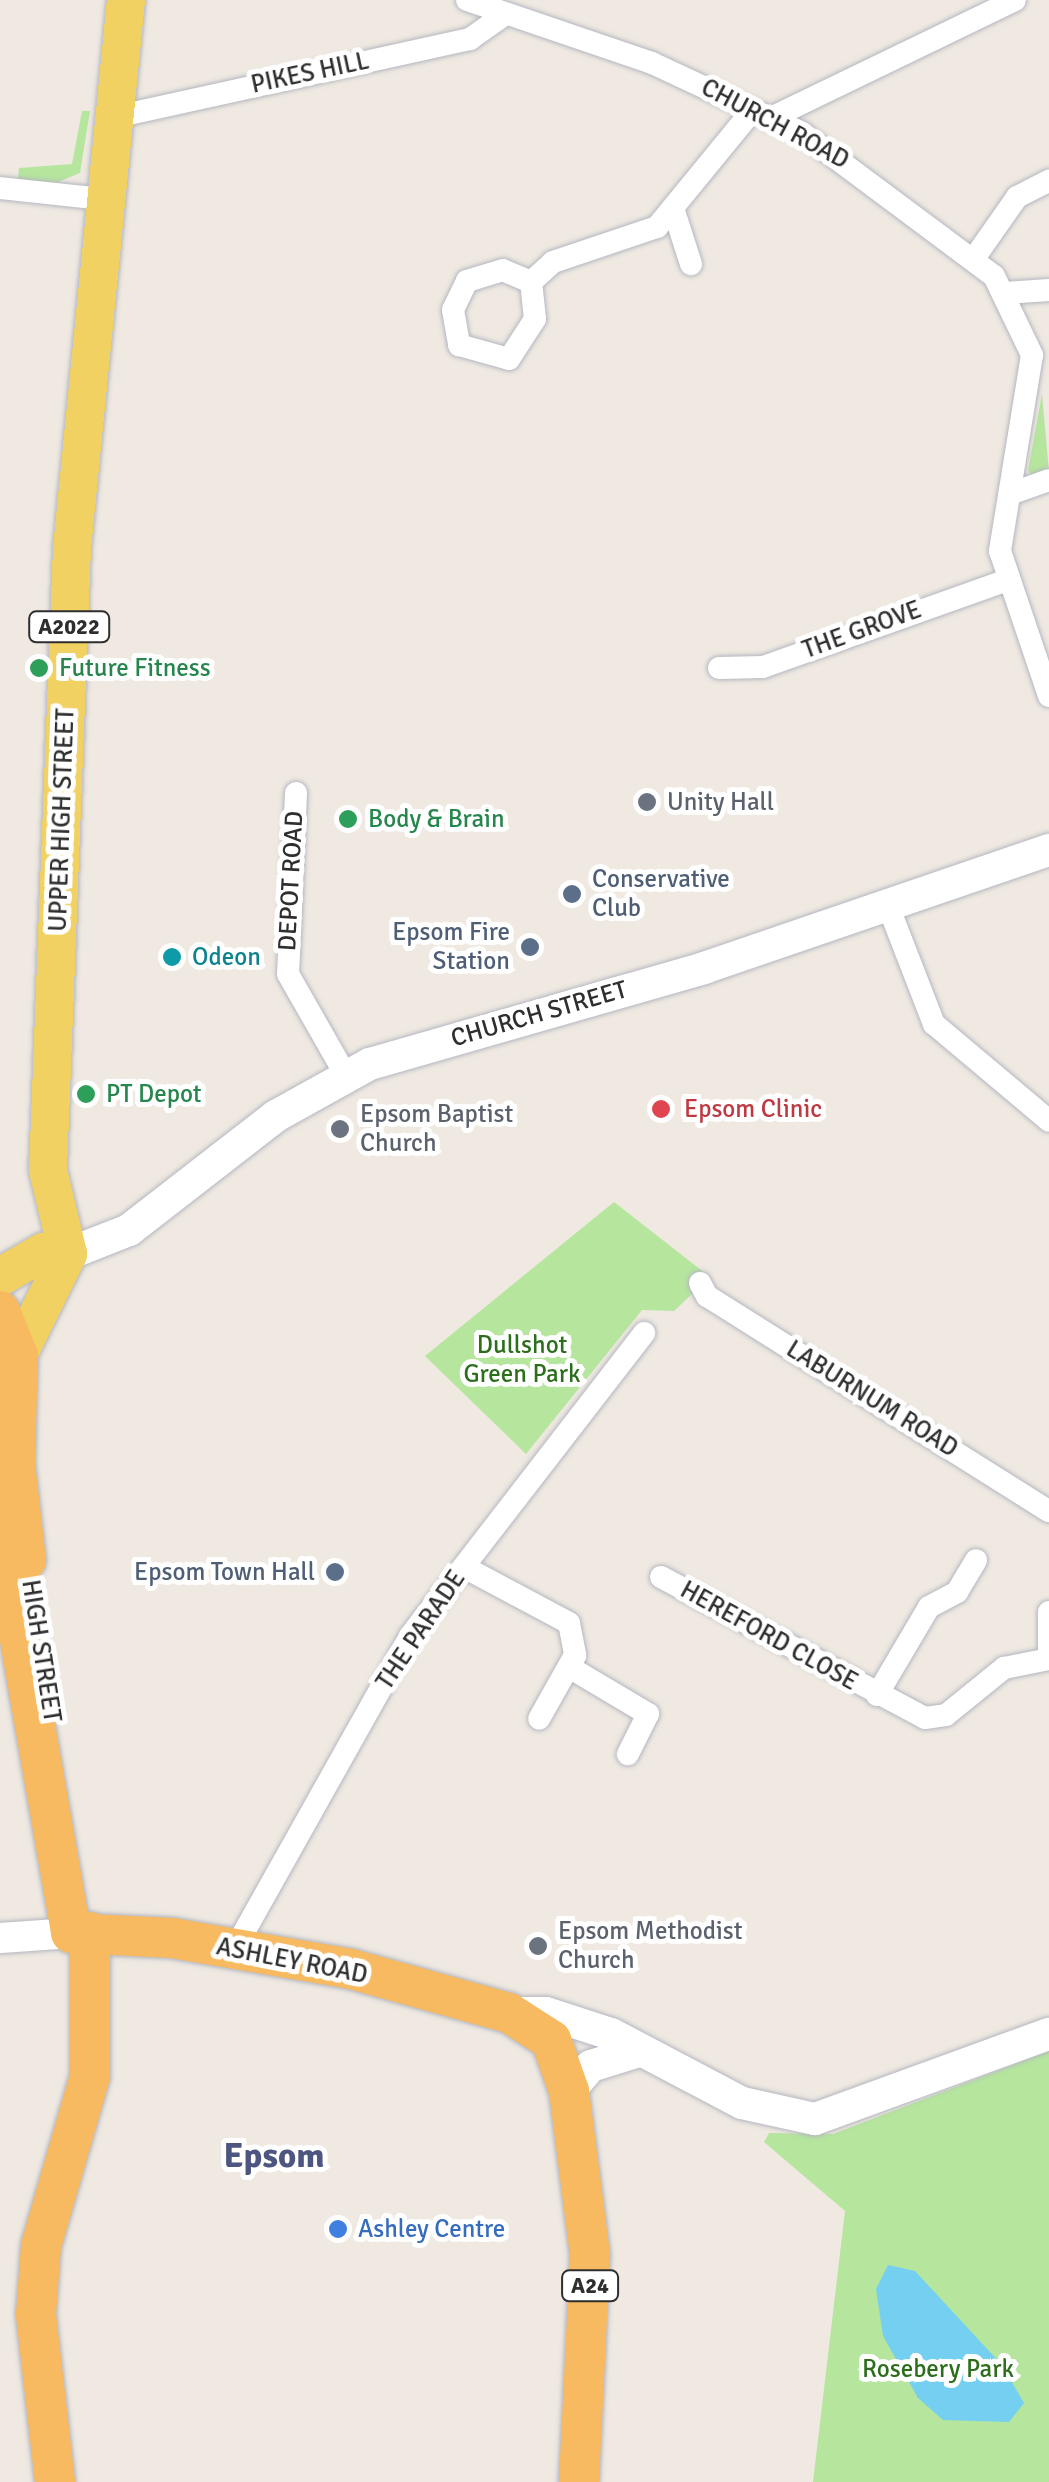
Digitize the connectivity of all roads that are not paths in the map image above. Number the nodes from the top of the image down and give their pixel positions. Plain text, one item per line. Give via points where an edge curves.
1 (126, 0) edge
2 (466, 0) edge
3 (1015, 0) edge
4 (518, 13) edge
5 (761, 115) junction
6 (111, 118) junction
7 (1049, 181) edge
8 (0, 188) edge
9 (103, 199) junction
10 (673, 208) junction
11 (975, 257) junction
12 (691, 264) dead end
13 (531, 282) dead end
14 (1049, 290) edge
15 (1005, 292) junction
16 (1032, 355) junction
17 (1049, 373) edge
18 (1049, 480) edge
19 (1010, 494) junction
20 (1004, 581) junction
21 (719, 668) dead end
22 (1049, 696) edge
23 (296, 793) dead end
24 (1049, 850) edge
25 (887, 903) junction
26 (345, 1074) junction
27 (1049, 1121) edge
28 (68, 1254) junction
29 (0, 1276) edge
30 (700, 1283) dead end
31 (0, 1301) edge
32 (0, 1311) edge
33 (644, 1333) dead end
34 (18, 1354) junction
35 (1049, 1511) edge
36 (0, 1525) edge
37 (976, 1560) dead end
38 (464, 1567) junction
39 (661, 1577) dead end
40 (1049, 1612) edge
41 (1049, 1659) edge
42 (569, 1667) junction
43 (877, 1696) junction
44 (538, 1718) dead end
45 (628, 1754) dead end
46 (89, 1932) junction
47 (0, 1938) edge
48 (234, 1950) junction
49 (524, 2021) junction
50 (1049, 2034) edge
51 (636, 2052) junction
52 (569, 2091) junction
53 (55, 2482) edge
54 (578, 2482) edge

1 - 6 main road, UPPER HIGH STREET / A2022
2 - 4 street, CHURCH ROAD
3 - 5 street
4 - 5 street, CHURCH ROAD via 652,63
4 - 6 street, PIKES HILL via 470,38
5 - 10 street
5 - 11 street, CHURCH ROAD via 854,165
6 - 9 main road, UPPER HIGH STREET / A2022
7 - 11 street via 1017,197
8 - 9 street
9 - 28 main road, UPPER HIGH STREET / A2022 via 77,457 48,1150
10 - 12 street
10 - 13 street via 639,238 553,262
11 - 15 street, CHURCH ROAD
14 - 15 street
15 - 16 street, CHURCH ROAD
16 - 17 street
16 - 19 street
18 - 19 street
19 - 20 street
20 - 21 street, THE GROVE via 763,667
20 - 22 street
23 - 26 street, DEPOT ROAD via 288,974
24 - 25 main road, CHURCH STREET
25 - 26 main road, CHURCH STREET
25 - 27 street via 934,1024
26 - 28 main road, CHURCH STREET via 129,1230
28 - 29 main road via 42,1252
28 - 31 main road via 50,1278
28 - 34 main road
30 - 35 street, LABURNUM ROAD via 707,1296
32 - 34 highway, HIGH STREET
33 - 38 street, THE PARADE
34 - 46 highway, HIGH STREET via 15,1464 37,1640
36 - 46 highway, HIGH STREET
37 - 43 street, HEREFORD CLOSE via 957,1592 929,1607
38 - 42 street via 570,1623 577,1640
38 - 48 street, THE PARADE via 410,1636
39 - 43 street, HEREFORD CLOSE
40 - 41 street
41 - 43 street, HEREFORD CLOSE via 996,1671 936,1719
42 - 44 street
42 - 45 street via 648,1714
46 - 47 street
46 - 48 highway, ASHLEY ROAD
46 - 53 highway, HIGH STREET via 90,2076 41,2246 36,2314
48 - 49 highway, ASHLEY ROAD via 351,1969
49 - 51 main road, ASHLEY ROAD via 546,2012
49 - 52 highway, A24
50 - 51 main road, ASHLEY ROAD via 816,2119 764,2111
51 - 52 main road via 591,2066
52 - 54 highway, A24 via 590,2256

